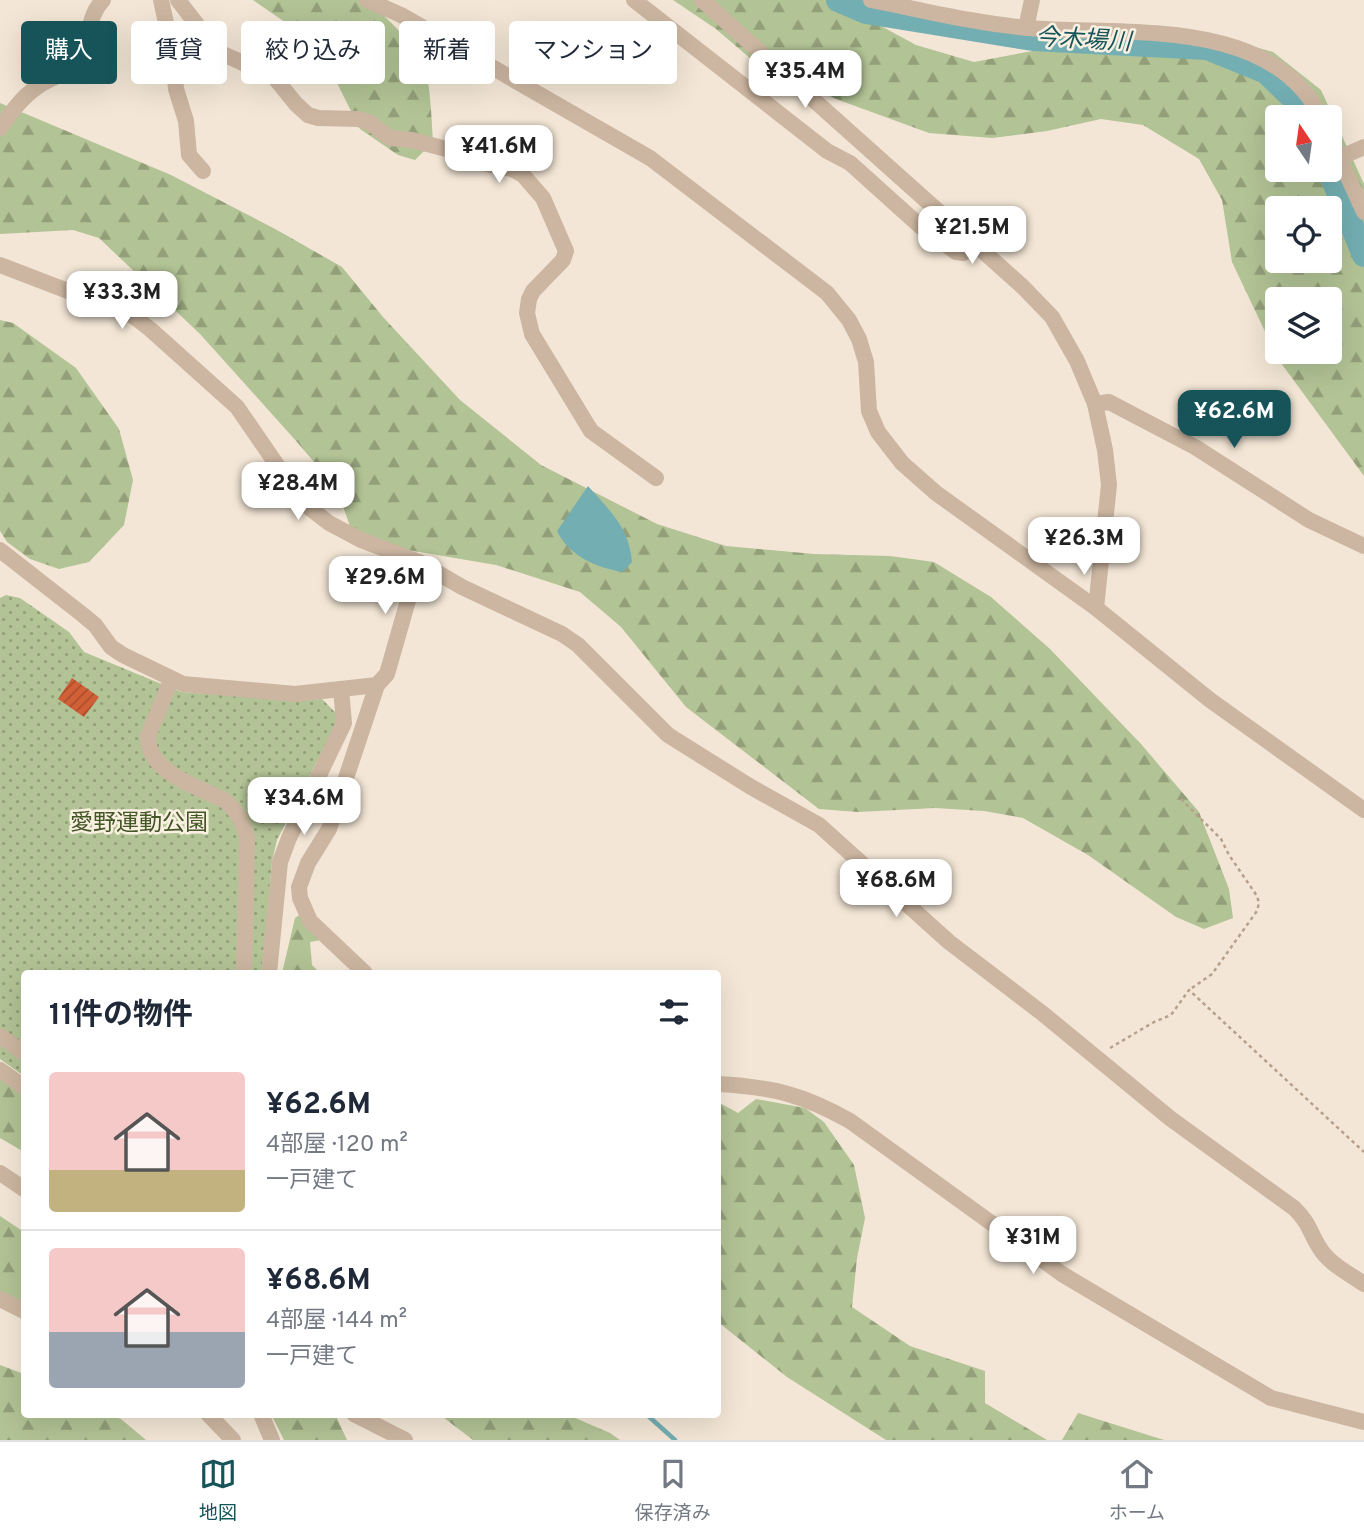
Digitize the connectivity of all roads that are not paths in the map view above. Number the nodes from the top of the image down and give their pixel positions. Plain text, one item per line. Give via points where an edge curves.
1 (103, 0) edge
2 (160, 0) edge
3 (178, 0) edge
4 (367, 0) edge
5 (389, 0) edge
6 (634, 0) edge
7 (702, 0) edge
8 (871, 0) edge
9 (1032, 0) edge
10 (401, 15) junction
11 (1026, 28) junction
12 (1313, 105) edge
13 (0, 128) edge
14 (1364, 147) edge
15 (1342, 157) edge
16 (1342, 164) edge
17 (203, 172) dead end
18 (1364, 212) edge
19 (977, 245) junction
20 (0, 265) edge
21 (1095, 404) junction
22 (656, 478) dead end
23 (1364, 546) edge
24 (0, 551) edge
25 (419, 562) junction
26 (1096, 608) junction
27 (171, 680) junction
28 (377, 685) junction
29 (341, 689) junction
30 (1364, 810) edge
31 (244, 970) edge
32 (269, 970) edge
33 (362, 970) edge
34 (0, 1036) edge
35 (21, 1051) edge
36 (0, 1070) edge
37 (721, 1084) edge
38 (21, 1085) edge
39 (0, 1173) edge
40 (21, 1187) edge
41 (1364, 1284) edge
42 (0, 1298) edge
43 (21, 1309) edge
44 (212, 1418) edge
45 (263, 1418) edge
46 (362, 1418) edge
47 (1364, 1422) edge
48 (233, 1440) edge
49 (272, 1440) edge
50 (405, 1440) edge

1 - 13 street via 94,10 90,35 73,67 37,86
2 - 17 street via 189,155
3 - 22 street via 215,48 274,77 308,114 369,122 390,138 512,169 532,184 552,215 566,251 529,299 532,334 591,430
4 - 10 street
5 - 10 street
6 - 19 street via 827,151 850,163 956,252
7 - 19 street
8 - 11 street
9 - 11 street
10 - 26 street via 650,158 827,293 859,339 866,362 869,411 878,432 902,463 936,493
11 - 12 street via 1204,38 1266,59
14 - 15 street
16 - 18 street
19 - 21 street via 1052,317
20 - 25 street via 133,316 237,407 303,503 361,540
21 - 23 street via 1109,402 1195,447 1309,520
21 - 26 street via 1109,485
24 - 27 street via 95,625 111,647
25 - 28 street via 387,674
25 - 41 street via 562,634 668,735 819,825 949,942 1171,1119 1294,1208 1306,1219 1329,1260
26 - 30 street via 1210,700
27 - 29 street via 295,694
27 - 31 street via 148,745 156,763 224,800 244,825
28 - 29 street
28 - 33 street via 329,829 299,887 310,921
29 - 32 street via 344,723 280,862
34 - 35 street
36 - 38 street
37 - 47 street via 789,1093 822,1105 1062,1274 1271,1398
39 - 40 street
42 - 43 street
44 - 48 street
45 - 49 street
46 - 50 street

